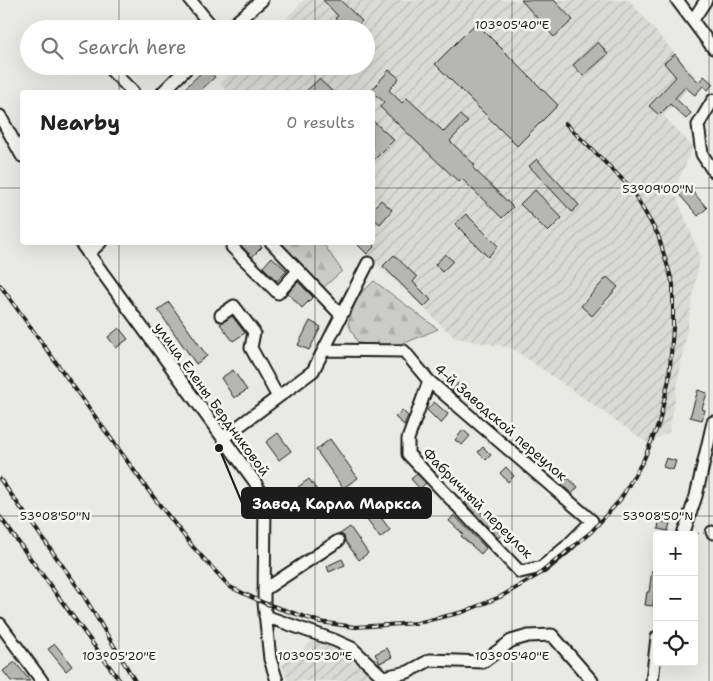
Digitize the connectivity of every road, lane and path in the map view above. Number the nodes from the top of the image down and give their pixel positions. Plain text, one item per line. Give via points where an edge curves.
1 (190, 0) edge
2 (262, 0) edge
3 (677, 0) edge
4 (706, 0) edge
5 (207, 20) edge
6 (239, 20) edge
7 (693, 20) junction
8 (713, 48) edge
9 (117, 75) edge
10 (180, 75) edge
11 (131, 90) edge
12 (165, 90) edge
13 (713, 100) edge
14 (0, 116) edge
15 (20, 152) edge
16 (713, 171) edge
17 (82, 245) edge
18 (98, 245) edge
19 (273, 245) edge
20 (232, 247) dead end
21 (88, 254) junction
22 (368, 264) dead end
23 (298, 271) junction
24 (221, 315) dead end
25 (341, 315) junction
26 (324, 350) junction
27 (429, 381) junction
28 (278, 396) junction
29 (713, 422) edge
30 (223, 438) junction
31 (684, 531) edge
32 (698, 533) edge
33 (712, 533) edge
34 (338, 541) dead end
35 (566, 547) joint
36 (264, 590) junction
37 (265, 616) junction
38 (0, 624) edge
39 (654, 666) edge
40 (42, 681) edge
41 (277, 681) edge
42 (592, 681) edge
43 (652, 681) edge

1 - 5 street
2 - 6 street
3 - 7 street
4 - 7 street
7 - 8 street
9 - 11 street
10 - 12 street
13 - 16 street via 698,125 702,154
14 - 15 street
17 - 21 street, улица Елены Бердниковой
18 - 21 street
19 - 23 street
20 - 23 street via 278,293
21 - 30 street, улица Елены Бердниковой
22 - 25 street
23 - 25 street
24 - 28 street via 234,306 254,332 251,348
25 - 26 street
26 - 27 street, 4-й Заводской переулок via 404,351
26 - 28 street via 313,371
27 - 35 street, 4-й Заводской переулок via 592,521
27 - 35 street, Фабричный переулок via 408,439 408,454 520,572 542,567
28 - 30 street
29 - 31 street via 696,496
30 - 36 street, улица Елены Бердниковой via 255,482 265,502
32 - 33 path
34 - 36 street
36 - 37 street, улица Елены Бердниковой
37 - 41 street, улица Елены Бердниковой via 270,659
37 - 42 street via 352,648 383,677 408,672 430,660 483,662 511,642 528,636 552,635
38 - 40 street
39 - 43 street

